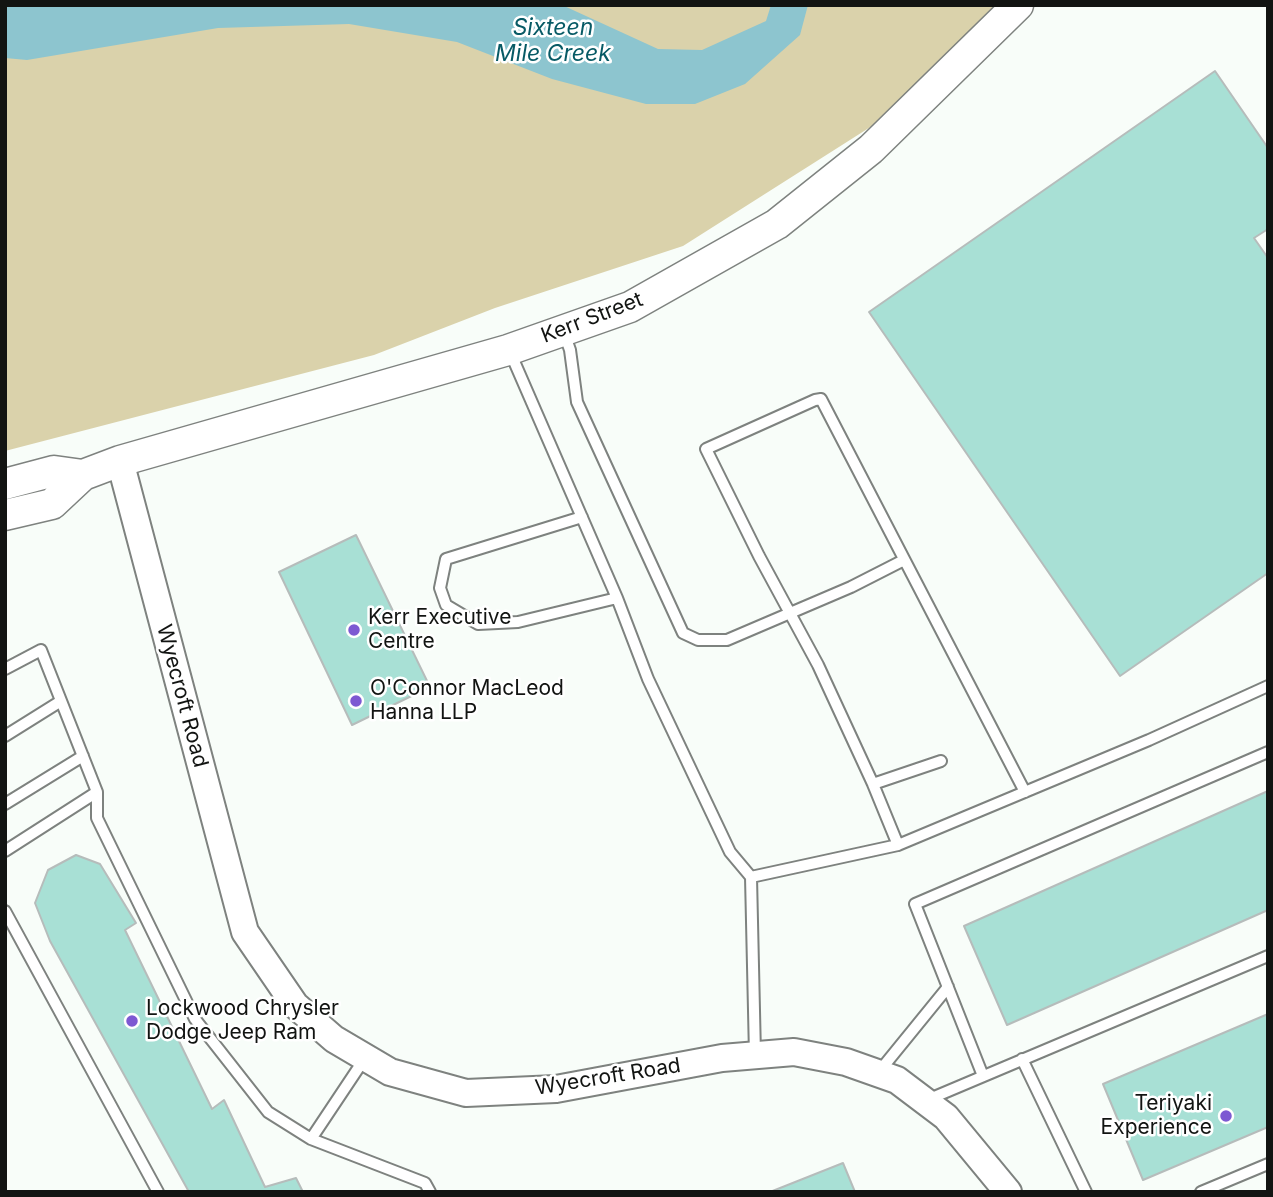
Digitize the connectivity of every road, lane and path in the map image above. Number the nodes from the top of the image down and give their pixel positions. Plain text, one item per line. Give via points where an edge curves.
1 (1018, 5) edge
2 (562, 331) junction
3 (508, 350) junction
4 (120, 461) junction
5 (83, 475) junction
6 (5, 484) edge
7 (5, 515) edge
8 (582, 517) junction
9 (904, 560) junction
10 (617, 598) junction
11 (790, 613) junction
12 (5, 669) edge
13 (1268, 687) edge
14 (61, 701) junction
15 (5, 736) edge
16 (1268, 751) edge
17 (83, 756) junction
18 (941, 761) dead end
19 (873, 784) junction
20 (97, 792) junction
21 (1024, 792) junction
22 (5, 804) edge
23 (898, 845) junction
24 (5, 851) edge
25 (751, 877) junction
26 (5, 911) edge
27 (1268, 956) edge
28 (948, 987) junction
29 (755, 1055) junction
30 (366, 1058) junction
31 (1022, 1059) junction
32 (878, 1073) junction
33 (983, 1076) junction
34 (924, 1101) junction
35 (311, 1139) junction
36 (1268, 1164) edge
37 (158, 1192) edge
38 (430, 1192) edge
39 (1008, 1192) edge
40 (1086, 1192) edge
41 (1201, 1192) edge

1 - 2 main road, Kerr Street via 871,149 777,224 630,307
2 - 3 main road, Kerr Street
2 - 11 lane via 570,350 577,402 683,633 698,640 727,640
3 - 4 main road, Kerr Street
3 - 8 lane
4 - 5 main road, Kerr Street
4 - 30 street, Wyecroft Road via 245,932 295,1005 334,1039
5 - 6 main road, Kerr Street via 54,471
5 - 7 main road, Kerr Street via 52,504
8 - 10 lane
8 - 10 lane via 446,559 440,588 446,605 478,624 518,622
9 - 11 lane
9 - 11 lane via 821,399 706,449
9 - 21 lane
10 - 25 lane via 648,679 713,817 730,852
11 - 19 lane
12 - 14 lane via 41,650
13 - 21 lane
14 - 15 lane
14 - 17 lane
16 - 28 lane via 915,904
17 - 20 lane
17 - 22 lane
18 - 19 lane
19 - 23 lane
20 - 24 lane
20 - 35 lane via 97,818 195,1019 268,1112
21 - 23 lane
23 - 25 lane
25 - 29 lane
26 - 37 lane
27 - 31 lane
28 - 32 lane
28 - 33 lane
29 - 30 street, Wyecroft Road via 556,1089 466,1093 390,1072
29 - 32 street, Wyecroft Road via 794,1052
30 - 35 lane
31 - 33 lane
31 - 40 lane
32 - 34 street, Wyecroft Road via 897,1080
33 - 34 lane
34 - 39 street, Wyecroft Road via 946,1117
35 - 38 lane via 425,1183
36 - 41 lane

